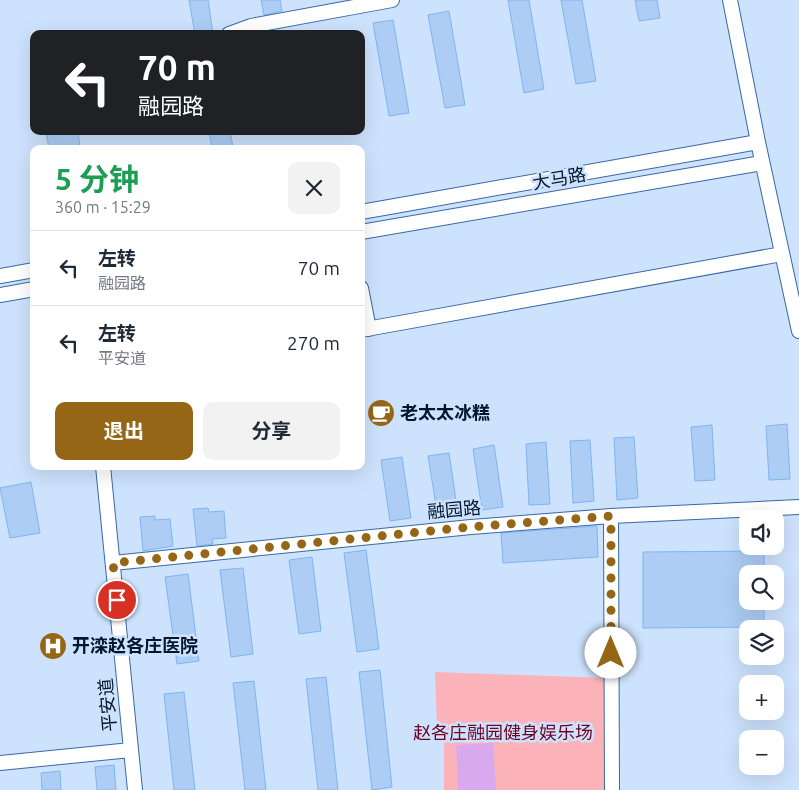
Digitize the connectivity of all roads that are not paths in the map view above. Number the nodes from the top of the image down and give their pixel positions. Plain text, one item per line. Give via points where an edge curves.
1 (392, 0) edge
2 (730, 0) edge
3 (240, 30) edge
4 (758, 142) junction
5 (762, 163) junction
6 (365, 211) edge
7 (365, 231) edge
8 (782, 254) junction
9 (30, 271) edge
10 (0, 276) edge
11 (30, 290) edge
12 (0, 295) edge
13 (365, 330) edge
14 (799, 330) edge
15 (103, 470) edge
16 (799, 507) edge
17 (611, 516) junction
18 (113, 563) junction
19 (131, 750) junction
20 (0, 763) edge
21 (135, 790) edge
22 (612, 790) edge

1 - 3 street
2 - 4 street
4 - 5 street
4 - 6 street, 大马路
5 - 7 street, 大马路
5 - 8 street
8 - 13 street
8 - 14 street
9 - 10 street
11 - 12 street
15 - 18 street, 平安道
16 - 17 street, 融园路
17 - 18 street, 融园路
17 - 22 street
18 - 19 street, 平安道
19 - 20 street
19 - 21 street, 平安道

